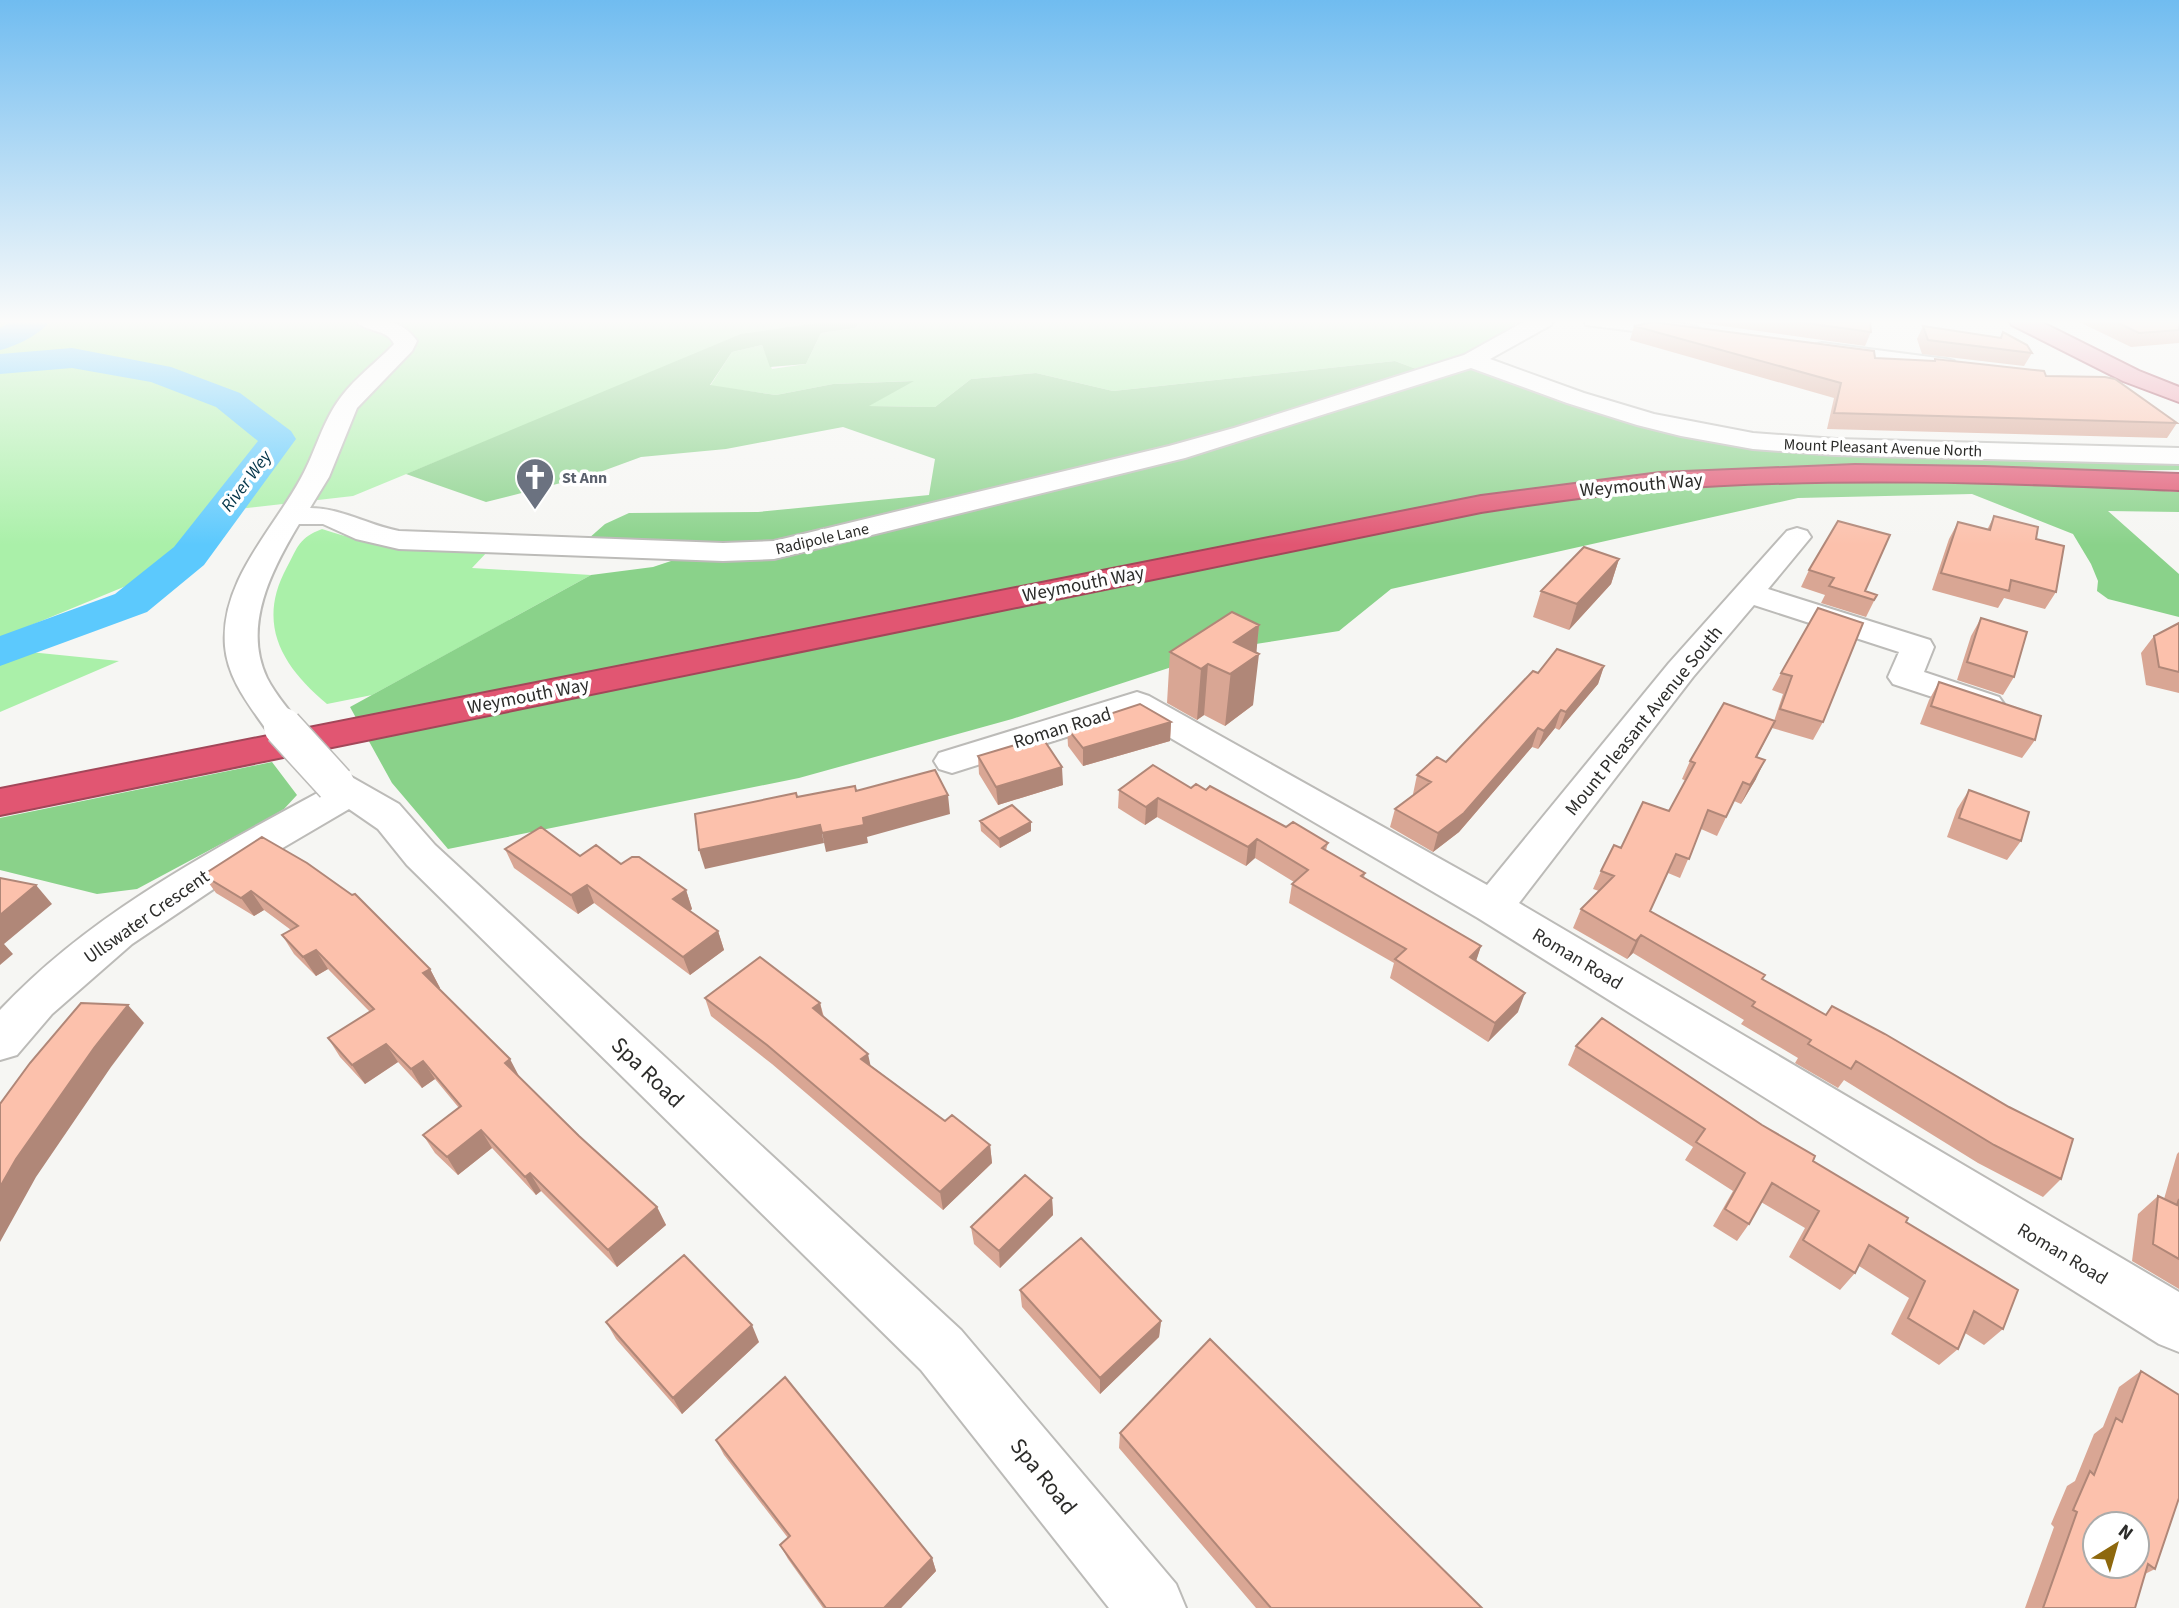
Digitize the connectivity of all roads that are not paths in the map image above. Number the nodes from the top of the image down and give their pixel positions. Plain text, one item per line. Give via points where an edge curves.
1 (355, 395) edge
2 (1366, 395) edge
3 (1561, 395) edge
4 (2179, 456) edge
5 (2179, 482) edge
6 (290, 516) junction
7 (1797, 537) dead end
8 (1747, 593) junction
9 (2017, 713) edge
10 (952, 761) dead end
11 (340, 789) junction
12 (0, 802) edge
13 (1493, 907) junction
14 (0, 1041) edge
15 (2179, 1324) edge
16 (1152, 1608) edge

1 - 6 street via 343,410 312,483
2 - 6 street, Radipole Lane via 1176,452 774,550 399,540 327,516
3 - 4 street, Mount Pleasant Avenue North via 1676,427 1753,441
5 - 12 highway, Weymouth Way via 1926,473 1752,476 1616,485 1494,502
6 - 11 street, Spa Road, bridge via 264,558 244,618 242,643 247,669 284,727
7 - 8 street, Mount Pleasant Avenue South
8 - 9 street via 1918,646 1905,677
8 - 13 street, Mount Pleasant Avenue South
10 - 13 street, Roman Road via 1137,703
11 - 14 street, Ullswater Crescent via 176,891 92,950
11 - 16 street, Spa Road via 393,820 421,856 941,1350
13 - 15 street, Roman Road

